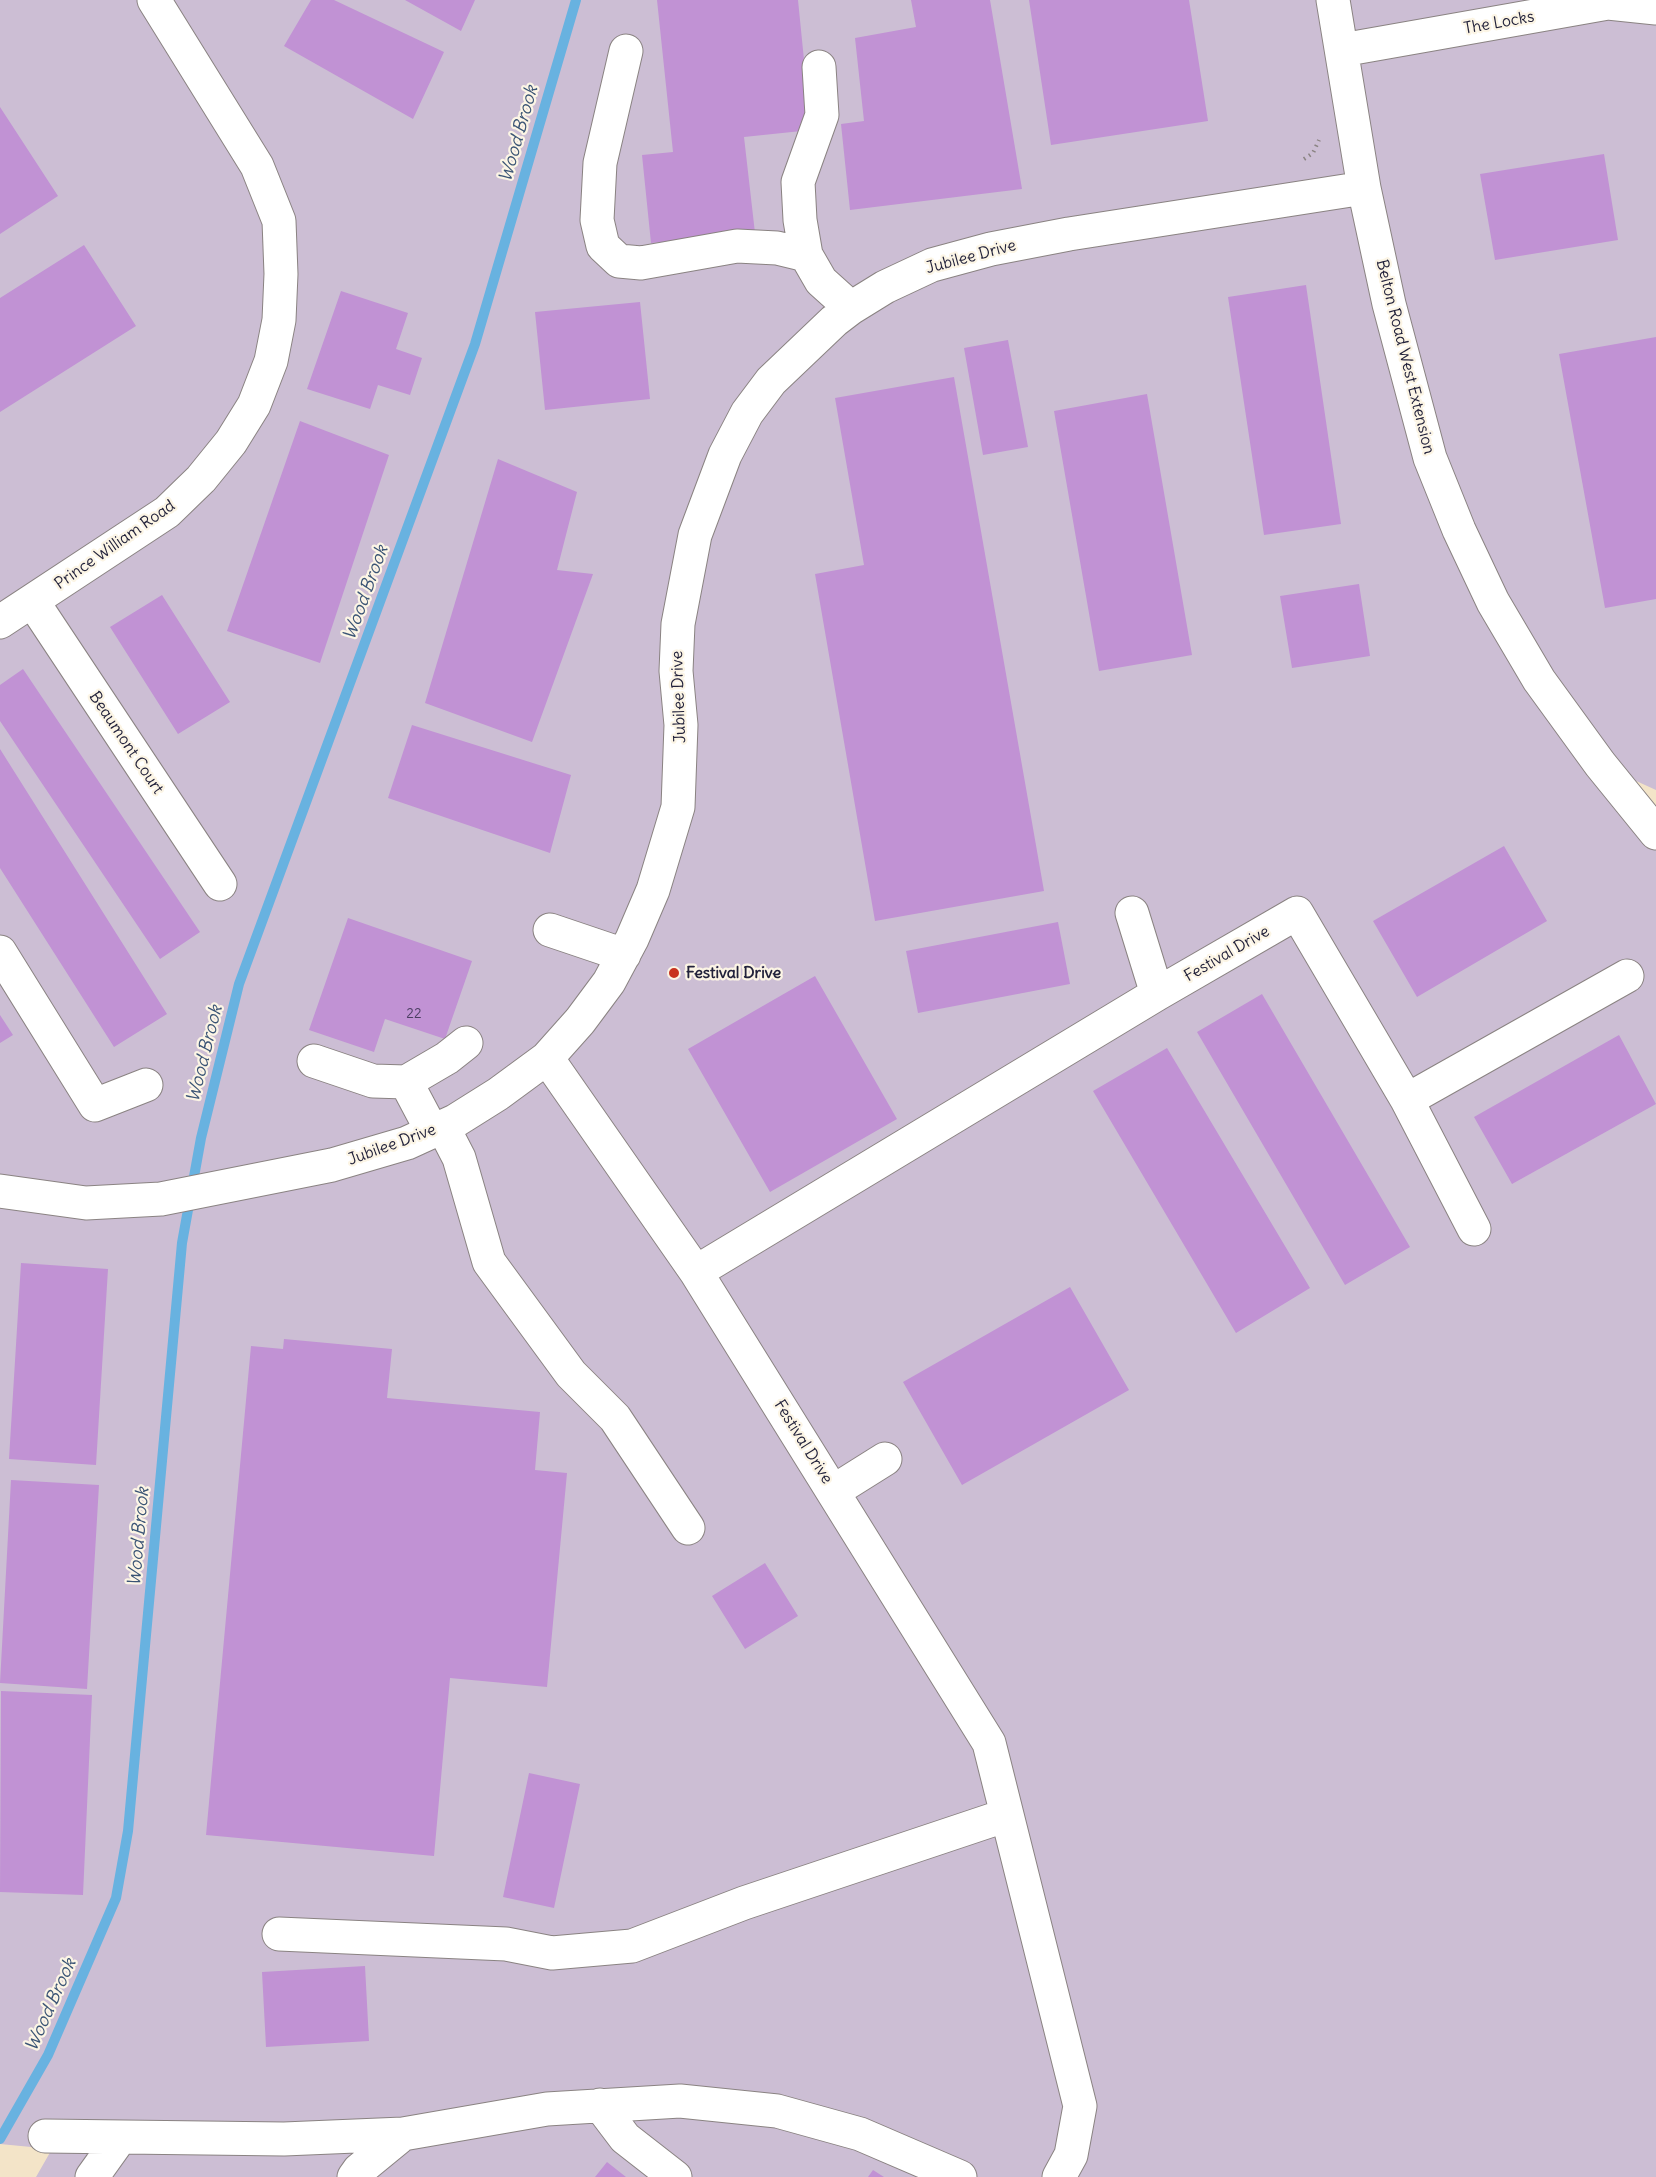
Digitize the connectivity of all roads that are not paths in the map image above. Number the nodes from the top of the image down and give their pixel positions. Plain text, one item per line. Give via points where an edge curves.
1 (1333, 0) edge
2 (1578, 4) edge
3 (167, 5) edge
4 (1656, 8) edge
5 (1342, 50) junction
6 (626, 51) dead end
7 (819, 67) dead end
8 (1364, 188) junction
9 (806, 255) junction
10 (851, 308) junction
11 (33, 602) junction
12 (0, 622) edge
13 (1656, 833) edge
14 (220, 884) dead end
15 (1132, 913) dead end
16 (550, 930) dead end
17 (0, 952) edge
18 (624, 955) junction
19 (1627, 976) dead end
20 (1157, 994) junction
21 (466, 1043) dead end
22 (547, 1058) junction
23 (314, 1061) dead end
24 (406, 1082) junction
25 (146, 1084) dead end
26 (1407, 1101) junction
27 (437, 1129) junction
28 (0, 1191) edge
29 (1474, 1228) dead end
30 (696, 1272) junction
31 (885, 1459) dead end
32 (834, 1491) junction
33 (688, 1528) dead end
34 (1007, 1815) junction
35 (279, 1934) dead end
36 (600, 2105) junction
37 (403, 2134) junction
38 (45, 2136) dead end
39 (120, 2138) junction
40 (92, 2177) edge
41 (354, 2177) edge
42 (675, 2177) edge
43 (960, 2177) edge
44 (1059, 2177) edge

1 - 5 street, Belton Road West Extension
2 - 4 street, The Locks
2 - 5 street, The Locks
3 - 11 street, Prince William Road via 257,166 279,220 281,286 271,361 254,405 201,479 167,512
5 - 8 street, Belton Road West Extension
6 - 9 street via 600,163 597,220 603,246 619,261 641,263 737,246 777,248
7 - 9 street via 822,115 798,182
8 - 10 street, Jubilee Drive via 991,249 932,265
8 - 13 street, Belton Road West Extension via 1407,377 1430,458 1459,530 1493,602 1539,680
9 - 10 street via 821,281
10 - 18 street, Jubilee Drive via 771,381 747,413 725,454 695,535 678,624 678,807 653,890
11 - 12 street, Prince William Road
11 - 14 street, Beaumont Court
15 - 20 street
16 - 18 street
17 - 25 street via 95,1105
18 - 22 street, Jubilee Drive via 580,1021
19 - 26 street
20 - 26 street, Festival Drive via 1297,913
20 - 30 street, Festival Drive
21 - 24 street
22 - 27 street, Jubilee Drive via 498,1094
22 - 30 street, Festival Drive
23 - 24 street via 373,1082
24 - 27 street
26 - 29 street
27 - 28 street, Jubilee Drive via 407,1143 332,1166 161,1199 86,1203
27 - 33 street via 459,1158 489,1262 571,1374 615,1418
30 - 32 street, Festival Drive
31 - 32 street, Festival Drive
32 - 34 street, Festival Drive via 989,1743
34 - 35 street via 744,1903 632,1946 552,1953 506,1944
34 - 44 street, Festival Drive via 1080,2106 1071,2155
36 - 37 street via 547,2109
36 - 42 street via 625,2138
36 - 43 street via 680,2101 777,2111 860,2134
37 - 39 street via 284,2139
37 - 41 street
38 - 39 street
39 - 40 street

